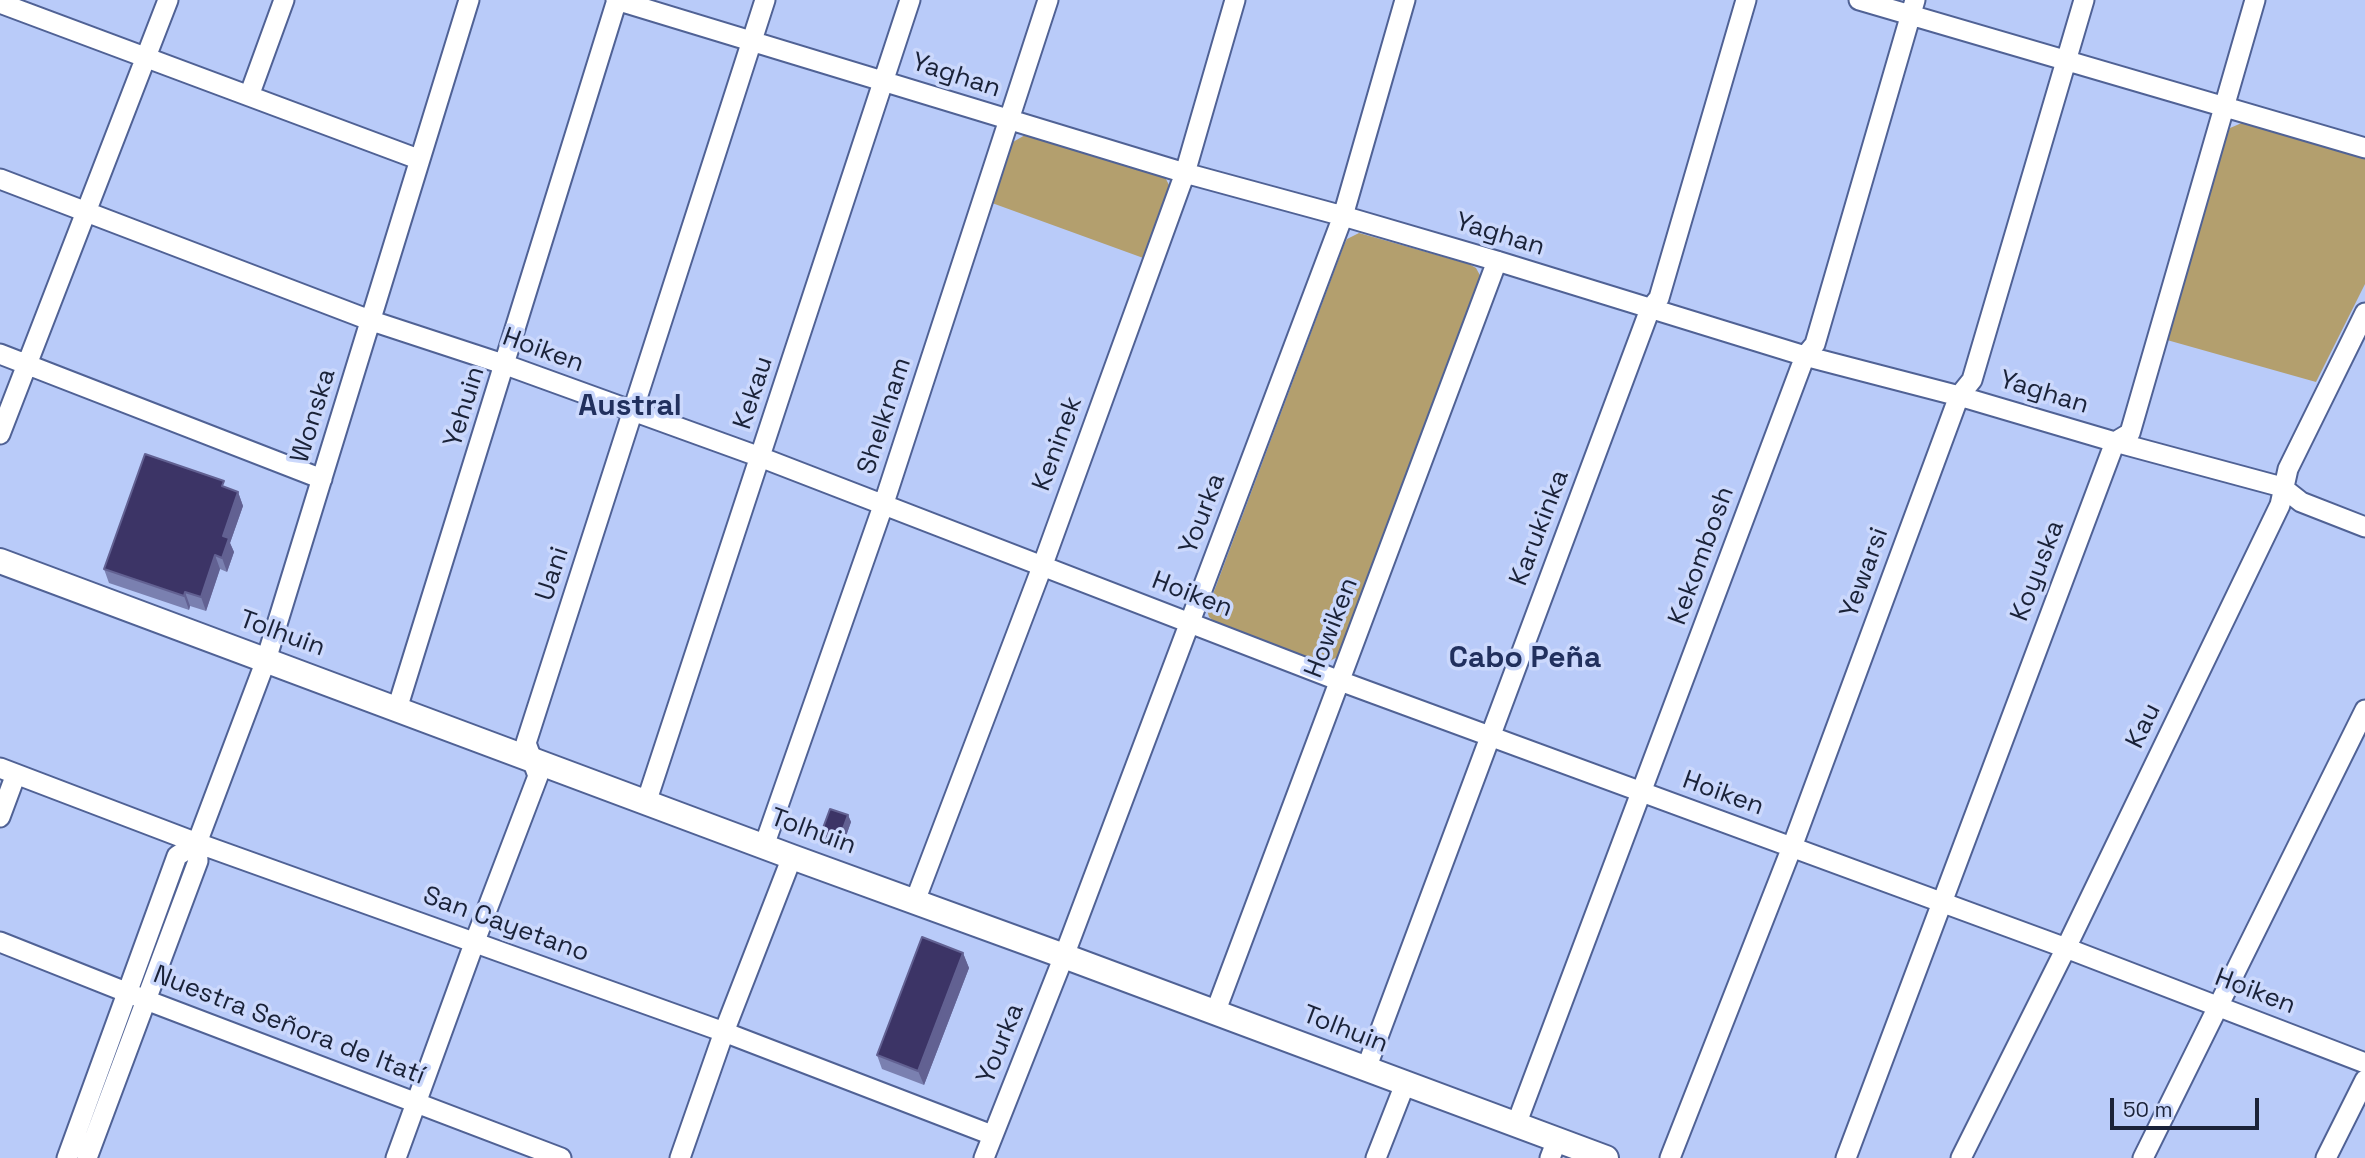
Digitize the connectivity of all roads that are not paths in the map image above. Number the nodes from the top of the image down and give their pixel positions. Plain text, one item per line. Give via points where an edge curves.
1 (168, 0) edge
2 (284, 0) edge
3 (469, 0) edge
4 (617, 0) edge
5 (765, 0) edge
6 (910, 0) edge
7 (1048, 0) edge
8 (1235, 0) edge
9 (1405, 0) edge
10 (1745, 0) edge
11 (1859, 0) edge
12 (2084, 0) edge
13 (2255, 0) edge
14 (0, 3) edge
15 (1913, 7) edge
16 (754, 42) junction
17 (146, 57) junction
18 (2067, 59) junction
19 (884, 81) junction
20 (249, 96) junction
21 (2223, 107) junction
22 (1010, 121) junction
23 (2365, 148) edge
24 (418, 159) junction
25 (1185, 173) junction
26 (0, 179) edge
27 (84, 212) junction
28 (1343, 216) junction
29 (1497, 261) junction
30 (1650, 309) junction
31 (2365, 313) edge
32 (372, 321) junction
33 (0, 354) edge
34 (1805, 356) junction
35 (27, 364) junction
36 (506, 365) junction
37 (1959, 396) junction
38 (633, 412) junction
39 (0, 434) edge
40 (2115, 442) junction
41 (760, 457) junction
42 (322, 479) junction
43 (2282, 487) junction
44 (883, 506) junction
45 (2365, 527) edge
46 (0, 561) edge
47 (1042, 567) junction
48 (1191, 621) junction
49 (266, 660) junction
50 (1340, 681) junction
51 (397, 709) junction
52 (2365, 710) edge
53 (1491, 735) junction
54 (532, 759) junction
55 (8, 771) edge
56 (1642, 792) junction
57 (646, 803) junction
58 (0, 817) edge
59 (197, 843) junction
60 (764, 846) junction
61 (1792, 847) junction
62 (792, 857) junction
63 (915, 901) junction
64 (1941, 902) junction
65 (0, 942) edge
66 (475, 942) junction
67 (2066, 948) junction
68 (1064, 956) junction
69 (137, 996) junction
70 (2220, 1007) junction
71 (1215, 1013) junction
72 (724, 1032) junction
73 (2365, 1063) edge
74 (1367, 1069) junction
75 (2365, 1080) edge
76 (1405, 1084) junction
77 (417, 1102) junction
78 (1516, 1125) junction
79 (992, 1135) junction
80 (1553, 1149) edge
81 (77, 1156) edge
82 (396, 1158) edge
83 (561, 1158) edge
84 (680, 1158) edge
85 (984, 1158) edge
86 (1376, 1158) edge
87 (1606, 1158) edge
88 (1670, 1158) edge
89 (1846, 1158) edge
90 (1961, 1158) edge
91 (2143, 1158) edge
92 (2326, 1158) edge

1 - 17 street
2 - 20 street
3 - 24 street, Wonska
4 - 16 street, Yaghan
4 - 36 street, Yehuin
5 - 16 street, Uani
6 - 19 street, Kekau
7 - 22 street, Shelknam
8 - 25 street, Keninek
9 - 28 street, Yourka
10 - 30 street, Karukinka via 1659,298
11 - 15 street
12 - 18 street, Yewarsi
13 - 21 street, Koyuska
14 - 17 street
15 - 18 street
15 - 34 street, Kekombosh via 1815,344
16 - 19 street, Yaghan
16 - 38 street, Uani
17 - 20 street
17 - 27 street
18 - 21 street
18 - 37 street, Yewarsi via 1972,380
19 - 22 street, Yaghan
19 - 41 street, Kekau
20 - 24 street
21 - 23 street
21 - 40 street, Koyuska via 2130,433
22 - 25 street, Yaghan
22 - 44 street, Shelknam
24 - 32 street, Wonska
25 - 28 street, Yaghan
25 - 47 street, Keninek
26 - 27 street, Hoiken
27 - 32 street, Hoiken
27 - 35 street
28 - 29 street, Yaghan
28 - 48 street, Yourka
29 - 30 street, Yaghan
29 - 50 street, Howiken
30 - 34 street, Yaghan
30 - 53 street, Karukinka
31 - 43 street, Kau
32 - 36 street, Hoiken
32 - 42 street, Wonska
33 - 35 street
34 - 37 street, Yaghan
34 - 56 street, Kekombosh
35 - 39 street
35 - 42 street
36 - 38 street, Hoiken
36 - 51 street, Yehuin
37 - 40 street, Yaghan
37 - 61 street, Yewarsi
38 - 41 street, Hoiken
38 - 54 street, Uani via 526,743
40 - 43 street, Yaghan
40 - 64 street, Koyuska
41 - 44 street, Hoiken
41 - 57 street, Kekau
42 - 49 street, Wonska
43 - 45 street, Yaghan via 2301,502
43 - 67 street, Kau via 2280,505
44 - 47 street, Hoiken
44 - 60 street, Shelknam
46 - 49 street, Tolhuin
47 - 48 street, Hoiken
47 - 63 street, Keninek
48 - 50 street, Hoiken
48 - 68 street, Yourka
49 - 51 street, Tolhuin
49 - 59 street, Wonska
50 - 53 street, Hoiken
50 - 71 street, Howiken
51 - 54 street, Tolhuin
52 - 70 street
53 - 56 street, Hoiken
53 - 74 street, Karukinka
54 - 57 street, Tolhuin
54 - 66 street, Uani via 538,776
55 - 58 street
55 - 59 street, San Cayetano
56 - 61 street, Hoiken
56 - 78 street, Kekombosh
57 - 60 street, Tolhuin
59 - 66 street, San Cayetano
59 - 69 street, Wonska via 198,861
60 - 62 street, Tolhuin
61 - 64 street, Hoiken
61 - 88 street, Yewarsi
62 - 63 street, Tolhuin
62 - 72 street
63 - 68 street, Tolhuin
64 - 67 street, Hoiken
64 - 89 street, Koyuska
65 - 69 street, Nuestra Señora de Itatí
66 - 72 street, San Cayetano
66 - 77 street, Uani
67 - 70 street, Hoiken
67 - 90 street, Kau
68 - 71 street, Tolhuin
68 - 79 street, Yourka
69 - 77 street, Nuestra Señora de Itatí
69 - 81 street, Wonska
70 - 73 street, Hoiken
70 - 91 street
71 - 74 street, Tolhuin
72 - 79 street, San Cayetano
72 - 84 street
74 - 76 street, Tolhuin
75 - 92 street
76 - 78 street, Tolhuin
76 - 86 street
77 - 82 street, Uani
77 - 83 street, Nuestra Señora de Itatí
78 - 80 street, Tolhuin
79 - 85 street, Yourka
80 - 87 street, Tolhuin

